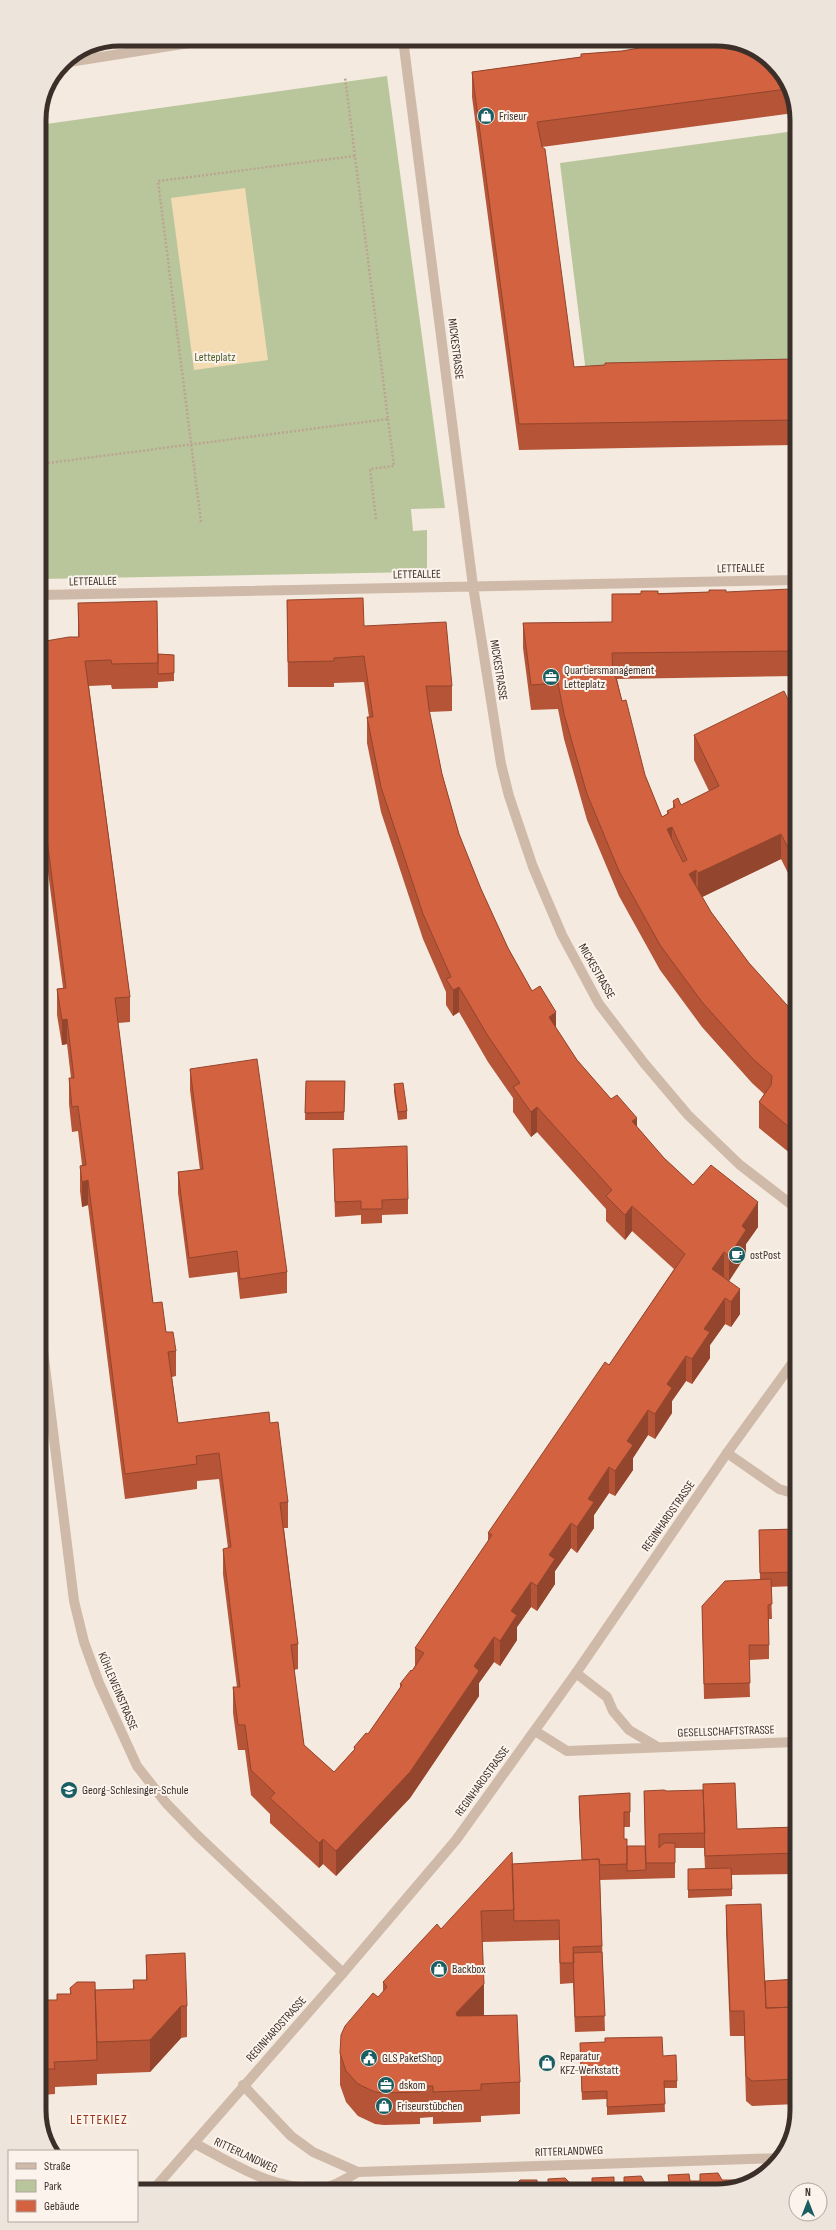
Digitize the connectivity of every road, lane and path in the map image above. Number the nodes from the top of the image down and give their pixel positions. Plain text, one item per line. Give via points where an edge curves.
1 (170, 46) edge
2 (404, 46) edge
3 (76, 61) edge
4 (345, 77) dead end
5 (355, 156) junction
6 (388, 419) junction
7 (191, 444) junction
8 (46, 463) edge
9 (376, 519) dead end
10 (202, 522) dead end
11 (790, 580) edge
12 (473, 586) junction
13 (46, 595) edge
14 (790, 1203) edge
15 (790, 1366) edge
16 (46, 1374) edge
17 (727, 1453) junction
18 (790, 1492) edge
19 (576, 1673) junction
20 (535, 1731) junction
21 (790, 1742) edge
22 (656, 1746) junction
23 (342, 1973) junction
24 (243, 2085) junction
25 (194, 2143) junction
26 (772, 2158) edge
27 (358, 2172) junction
28 (158, 2184) edge
29 (280, 2184) edge
30 (333, 2184) edge

1 - 3 street
2 - 12 street, MICKESTRASSE
4 - 5 path
5 - 6 path
5 - 7 path via 158,181
6 - 7 path
6 - 9 path via 394,466 370,469
7 - 8 path
7 - 10 path
11 - 12 street, LETTEALLEE
12 - 13 street, LETTEALLEE
12 - 14 street, MICKESTRASSE via 508,796 562,935 599,1004 688,1115 740,1165
15 - 17 street, REGINHARDSTRASSE
16 - 23 street, KÜHLEWEINSTRASSE via 74,1601 84,1642 111,1713 138,1766 166,1803
17 - 18 street via 779,1489
17 - 19 street, REGINHARDSTRASSE
19 - 20 street, REGINHARDSTRASSE
19 - 22 street via 607,1697 613,1711 630,1730
20 - 22 street, GESELLSCHAFTSTRASSE via 567,1751
20 - 23 street, REGINHARDSTRASSE via 456,1840
21 - 22 street, GESELLSCHAFTSTRASSE
23 - 24 street, REGINHARDSTRASSE
24 - 25 street, REGINHARDSTRASSE
24 - 27 street, RITTERLANDWEG via 291,2136 313,2152
25 - 28 street, REGINHARDSTRASSE
25 - 29 street, RITTERLANDWEG via 241,2169
26 - 27 street, RITTERLANDWEG
27 - 30 street, RITTERLANDWEG

